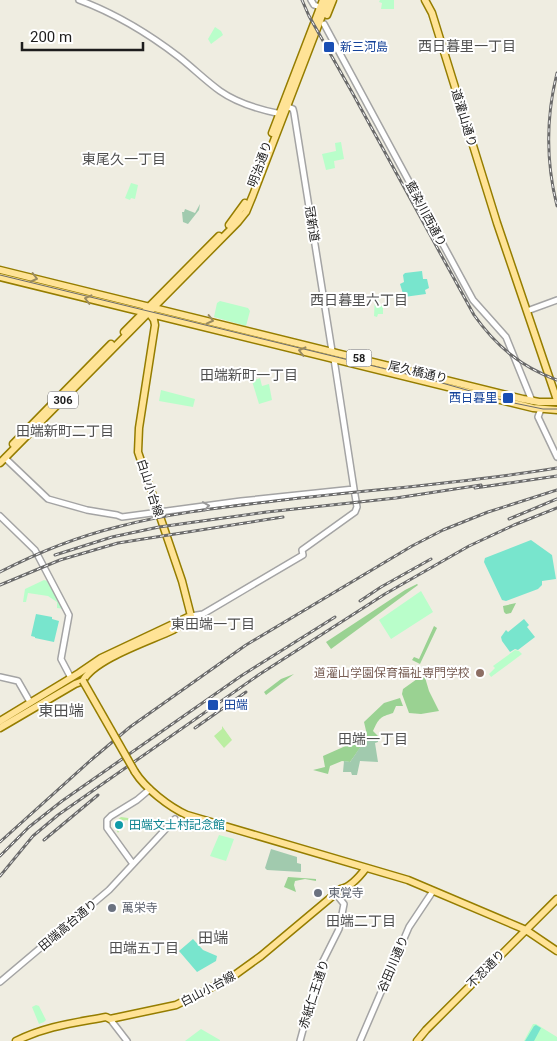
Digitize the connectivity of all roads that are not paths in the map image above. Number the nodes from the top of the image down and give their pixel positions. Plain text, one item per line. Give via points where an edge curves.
1 (79, 0) edge
2 (311, 0) edge
3 (323, 0) edge
4 (328, 0) edge
5 (333, 0) edge
6 (424, 0) edge
7 (318, 3) edge
8 (324, 24) junction
9 (302, 62) junction
10 (285, 105) junction
11 (282, 114) junction
12 (0, 270) edge
13 (0, 277) edge
14 (173, 289) junction
15 (557, 300) edge
16 (153, 308) junction
17 (527, 311) junction
18 (332, 351) junction
19 (334, 359) junction
20 (532, 401) junction
21 (557, 401) edge
22 (541, 409) junction
23 (557, 410) edge
24 (557, 457) edge
25 (2, 459) edge
26 (354, 488) junction
27 (158, 512) junction
28 (0, 516) edge
29 (191, 616) junction
30 (0, 677) edge
31 (71, 678) junction
32 (83, 682) junction
33 (30, 702) junction
34 (0, 721) edge
35 (0, 728) edge
36 (150, 789) junction
37 (174, 819) dead end
38 (132, 864) junction
39 (366, 868) junction
40 (338, 891) junction
41 (433, 891) junction
42 (557, 899) edge
43 (526, 930) junction
44 (557, 951) edge
45 (0, 982) edge
46 (110, 1019) junction
47 (16, 1041) edge
48 (127, 1041) edge
49 (300, 1041) edge
50 (360, 1041) edge
51 (417, 1041) edge

1 - 11 street via 112,14 156,41 222,92 243,103
2 - 7 street via 314,5
3 - 9 main road, 明治通り / 306
4 - 9 main road, 明治通り / 306
5 - 8 main road, 306
6 - 17 main road, 道灌山通り via 432,13
7 - 9 main road, 306
8 - 9 main road, 306
8 - 20 street, 藍染川西通り via 473,300 506,337
9 - 10 main road, 明治通り / 306
10 - 11 main road, 明治通り / 306
10 - 18 street, 冠新道 via 294,113
11 - 14 main road, 明治通り / 306 via 244,216
11 - 16 main road, 明治通り / 306 via 242,209
12 -> 16 main road
16 -> 13 main road, 58 via 135,310
14 - 16 main road, 明治通り / 306
14 - 16 main road via 166,302
15 - 17 street
16 -> 18 main road, 尾久橋通り / 58
19 -> 16 main road, 尾久橋通り / 58 via 164,317
16 - 25 main road, 306
16 - 27 main road, 白山小台線 via 155,327 137,446
17 - 21 main road
18 - 20 main road, 尾久橋通り / 58
19 - 22 main road, 尾久橋通り / 58
19 - 26 street
20 - 21 main road, 尾久橋通り / 58
22 - 23 main road, 尾久橋通り / 58
22 - 24 street via 538,417
25 - 27 street via 50,500 122,517
27 -> 26 street
26 - 29 street via 354,513 302,550 300,557 203,614
27 - 29 main road, 白山小台線
28 - 31 street via 35,550 68,611 61,658
29 - 31 main road via 104,656
29 - 32 main road via 182,624 103,662
30 - 33 street via 18,681
31 - 33 main road
32 - 35 main road via 74,684
32 - 36 main road, bridge via 135,772
33 - 34 main road
36 - 38 street via 107,820 107,828
36 - 39 main road via 187,815
37 - 38 street, 田端高台通り
38 - 45 street, 田端高台通り via 108,890
39 - 40 main road, 白山小台線
39 - 41 main road
40 - 46 main road, 白山小台線 via 226,981 176,1006
40 - 49 street, 赤紙仁王通り via 344,904 342,919 320,967
41 - 43 main road
41 - 50 street, 谷田川通り via 409,927
42 - 43 main road, 不忍通り
43 - 44 main road
43 - 51 main road, 不忍通り
46 - 47 main road, 白山小台線 via 54,1026
46 - 48 street

